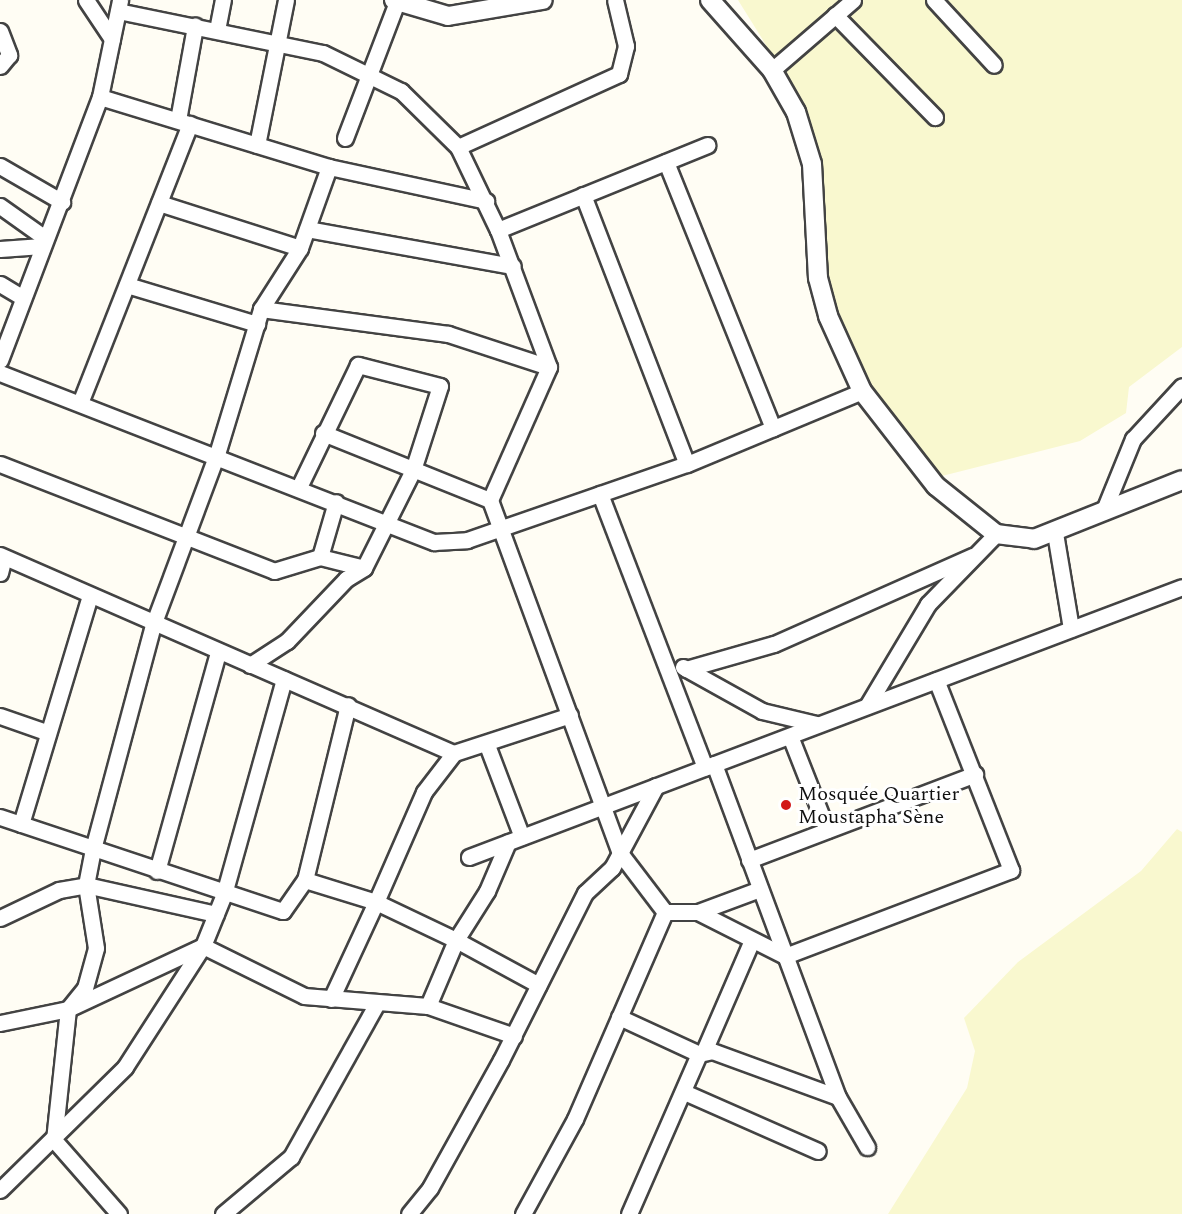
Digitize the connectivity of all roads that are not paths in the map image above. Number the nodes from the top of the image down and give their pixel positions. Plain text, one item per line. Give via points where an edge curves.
1 (86, 0) edge
2 (223, 0) edge
3 (286, 0) edge
4 (543, 0) edge
5 (615, 0) edge
6 (853, 0) edge
7 (934, 0) edge
8 (396, 1) edge
9 (715, 1) edge
10 (119, 6) edge
11 (835, 15) junction
12 (195, 27) junction
13 (217, 30) junction
14 (0, 31) edge
15 (112, 39) junction
16 (278, 42) junction
17 (994, 65) dead end
18 (0, 66) edge
19 (771, 70) junction
20 (370, 72) junction
21 (100, 97) junction
22 (934, 117) dead end
23 (184, 122) junction
24 (345, 138) dead end
25 (257, 145) junction
26 (707, 145) dead end
27 (458, 147) junction
28 (666, 162) junction
29 (0, 166) edge
30 (329, 167) junction
31 (583, 195) junction
32 (486, 201) junction
33 (62, 202) junction
34 (159, 203) junction
35 (0, 206) edge
36 (307, 229) junction
37 (498, 230) junction
38 (43, 242) junction
39 (300, 248) junction
40 (0, 249) edge
41 (513, 266) junction
42 (0, 284) edge
43 (127, 285) junction
44 (22, 298) junction
45 (259, 316) junction
46 (0, 360) edge
47 (549, 367) junction
48 (0, 373) edge
49 (1182, 386) edge
50 (862, 391) junction
51 (80, 403) junction
52 (773, 428) junction
53 (323, 433) junction
54 (217, 454) junction
55 (0, 464) edge
56 (687, 464) junction
57 (413, 470) junction
58 (1182, 480) edge
59 (299, 487) junction
60 (600, 494) junction
61 (490, 500) junction
62 (336, 502) junction
63 (1104, 510) junction
64 (387, 523) junction
65 (500, 526) junction
66 (1055, 533) junction
67 (996, 534) junction
68 (186, 540) junction
69 (2, 556) edge
70 (973, 556) junction
71 (320, 557) junction
72 (364, 568) junction
73 (0, 573) edge
74 (1182, 587) edge
75 (90, 596) junction
76 (153, 625) junction
77 (1071, 629) junction
78 (218, 652) junction
79 (660, 652) junction
80 (250, 665) junction
81 (686, 669) junction
82 (284, 679) junction
83 (936, 680) junction
84 (348, 705) junction
85 (867, 706) junction
86 (570, 715) junction
87 (0, 716) edge
88 (819, 725) junction
89 (46, 732) junction
90 (789, 736) junction
91 (487, 745) junction
92 (454, 753) junction
93 (710, 766) junction
94 (975, 774) junction
95 (656, 786) junction
96 (604, 806) junction
97 (0, 817) edge
98 (21, 824) junction
99 (827, 831) junction
100 (515, 840) junction
101 (93, 849) junction
102 (620, 854) junction
103 (469, 857) dead end
104 (749, 860) junction
105 (157, 871) junction
106 (305, 880) junction
107 (86, 885) junction
108 (760, 889) junction
109 (224, 894) junction
110 (376, 902) junction
111 (664, 912) junction
112 (698, 912) junction
113 (2, 914) edge
114 (216, 914) junction
115 (456, 940) junction
116 (753, 940) junction
117 (203, 946) junction
118 (785, 956) junction
119 (539, 985) junction
120 (331, 999) junction
121 (377, 1003) junction
122 (428, 1006) junction
123 (68, 1009) junction
124 (619, 1017) junction
125 (0, 1023) edge
126 (514, 1036) junction
127 (702, 1052) junction
128 (684, 1092) junction
129 (838, 1097) junction
130 (54, 1140) junction
131 (867, 1147) dead end
132 (818, 1151) dead end
133 (0, 1190) edge
134 (119, 1214) edge
135 (223, 1214) edge
136 (409, 1214) edge
137 (523, 1214) edge
138 (629, 1214) edge

1 - 15 street
2 - 13 street
3 - 16 street
4 - 8 street via 448,16
5 - 27 street via 626,46 619,74
6 - 11 street
7 - 17 street
8 - 20 street
9 - 19 street
10 - 12 street
10 - 15 street
11 - 19 street
11 - 22 street
12 - 13 street
12 - 23 street
13 - 16 street
14 - 18 street via 9,55
15 - 21 street
16 - 20 street
16 - 25 street
19 - 50 street via 807,141 818,278 840,348
20 - 24 street
20 - 27 street via 401,91
21 - 23 street
21 - 33 street
23 - 25 street
23 - 34 street
25 - 30 street
26 - 28 street
27 - 32 street
28 - 31 street
28 - 52 street
29 - 33 street
30 - 32 street
30 - 36 street
31 - 37 street
31 - 56 street
32 - 37 street
33 - 38 street
34 - 39 street
34 - 43 street
35 - 38 street
36 - 39 street
36 - 41 street
37 - 41 street
38 - 40 street
38 - 44 street
39 - 45 street
41 - 47 street
42 - 44 street
43 - 45 street
43 - 51 street
44 - 46 street
45 - 47 street via 448,334
45 - 54 street
47 - 61 street
48 - 51 street
49 - 63 street via 1133,439
50 - 52 street
50 - 67 street via 936,486
51 - 54 street
52 - 56 street
53 - 57 street
53 - 57 street via 358,365 435,381 441,394
53 - 59 street
54 - 59 street
54 - 68 street
55 - 68 street
56 - 60 street
57 - 61 street
57 - 64 street
58 - 63 street
59 - 62 street
60 - 65 street
60 - 79 street
61 - 65 street
62 - 64 street
62 - 71 street
63 - 66 street
64 - 65 street via 434,542 467,540
64 - 72 street
65 - 86 street
66 - 67 street via 1034,539
66 - 77 street
67 - 70 street
68 - 71 street via 274,572
68 - 76 street
69 - 73 street
69 - 75 street
70 - 81 street via 774,644
70 - 85 street via 928,604
71 - 72 street
72 - 80 street via 346,579 287,641
74 - 77 street
75 - 76 street
75 - 89 street
76 - 78 street
76 - 101 street
77 - 83 street
78 - 80 street
78 - 105 street
79 - 81 street
79 - 93 street
80 - 82 street
81 - 88 street via 762,711
82 - 84 street
82 - 109 street
83 - 85 street
83 - 94 street
84 - 92 street
84 - 106 street
85 - 88 street
86 - 91 street
86 - 96 street
87 - 89 street
88 - 90 street
89 - 98 street
90 - 93 street
90 - 99 street
91 - 92 street
91 - 100 street
92 - 110 street via 424,792
93 - 95 street
93 - 104 street
94 - 99 street
94 - 118 street via 1011,870
95 - 96 street
95 - 102 street
96 - 100 street
96 - 102 street
97 - 98 street
98 - 101 street
99 - 104 street
100 - 103 street
100 - 115 street
101 - 105 street
101 - 107 street
102 - 111 street
102 - 119 street via 585,893
104 - 108 street
105 - 109 street
106 - 109 street via 283,911
106 - 110 street
107 - 113 street via 59,890
107 - 114 street
107 - 123 street via 96,948 85,988
108 - 112 street
108 - 118 street
109 - 114 street
110 - 115 street
110 - 120 street
111 - 112 street
111 - 124 street
112 - 116 street
114 - 117 street
115 - 119 street
115 - 122 street
116 - 118 street
116 - 127 street
117 - 120 street via 304,996
117 - 123 street
117 - 130 street via 125,1067
118 - 129 street
119 - 126 street
120 - 121 street
121 - 122 street
121 - 135 street via 346,1066 291,1157
122 - 126 street
123 - 125 street
123 - 130 street
124 - 127 street
124 - 137 street via 575,1119
126 - 136 street via 430,1188
127 - 128 street
127 - 129 street
128 - 132 street
128 - 138 street
129 - 131 street
130 - 133 street
130 - 134 street

